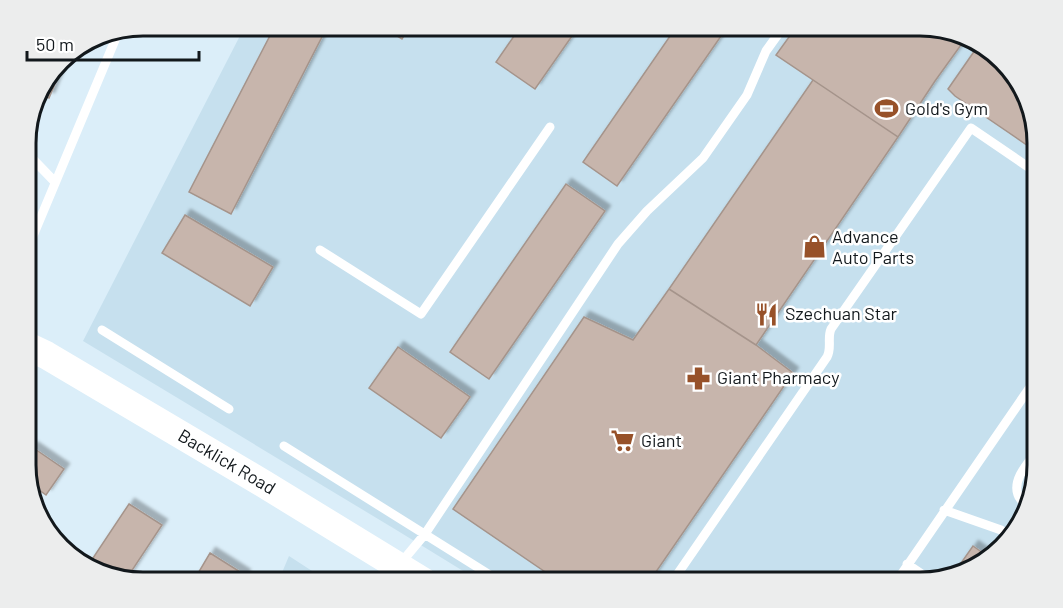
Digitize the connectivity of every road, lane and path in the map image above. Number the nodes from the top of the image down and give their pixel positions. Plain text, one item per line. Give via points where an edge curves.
1 (777, 36) edge
2 (115, 40) edge
3 (550, 128) dead end
4 (36, 162) edge
5 (1027, 166) edge
6 (55, 182) junction
7 (36, 223) edge
8 (320, 250) dead end
9 (102, 330) dead end
10 (36, 350) edge
11 (1027, 391) edge
12 (229, 409) dead end
13 (284, 446) dead end
14 (1027, 465) edge
15 (1021, 499) edge
16 (944, 510) junction
17 (1004, 532) edge
18 (425, 534) junction
19 (907, 564) junction
20 (398, 565) junction
21 (409, 572) edge
22 (485, 572) edge
23 (679, 572) edge
24 (902, 572) edge
25 (919, 572) edge

1 - 18 lane via 747,95 703,158 618,244
2 - 6 lane
3 - 8 lane via 421,314
4 - 6 lane
5 - 23 lane via 971,128 831,329 827,357
6 - 7 lane
9 - 12 lane
10 - 20 main road, Backlick Road
11 - 16 lane
13 - 18 lane
14 - 15 lane via 1017,483
16 - 17 lane
16 - 19 lane
18 - 20 lane
18 - 22 lane
19 - 24 lane
19 - 25 lane
20 - 21 main road, Backlick Road

